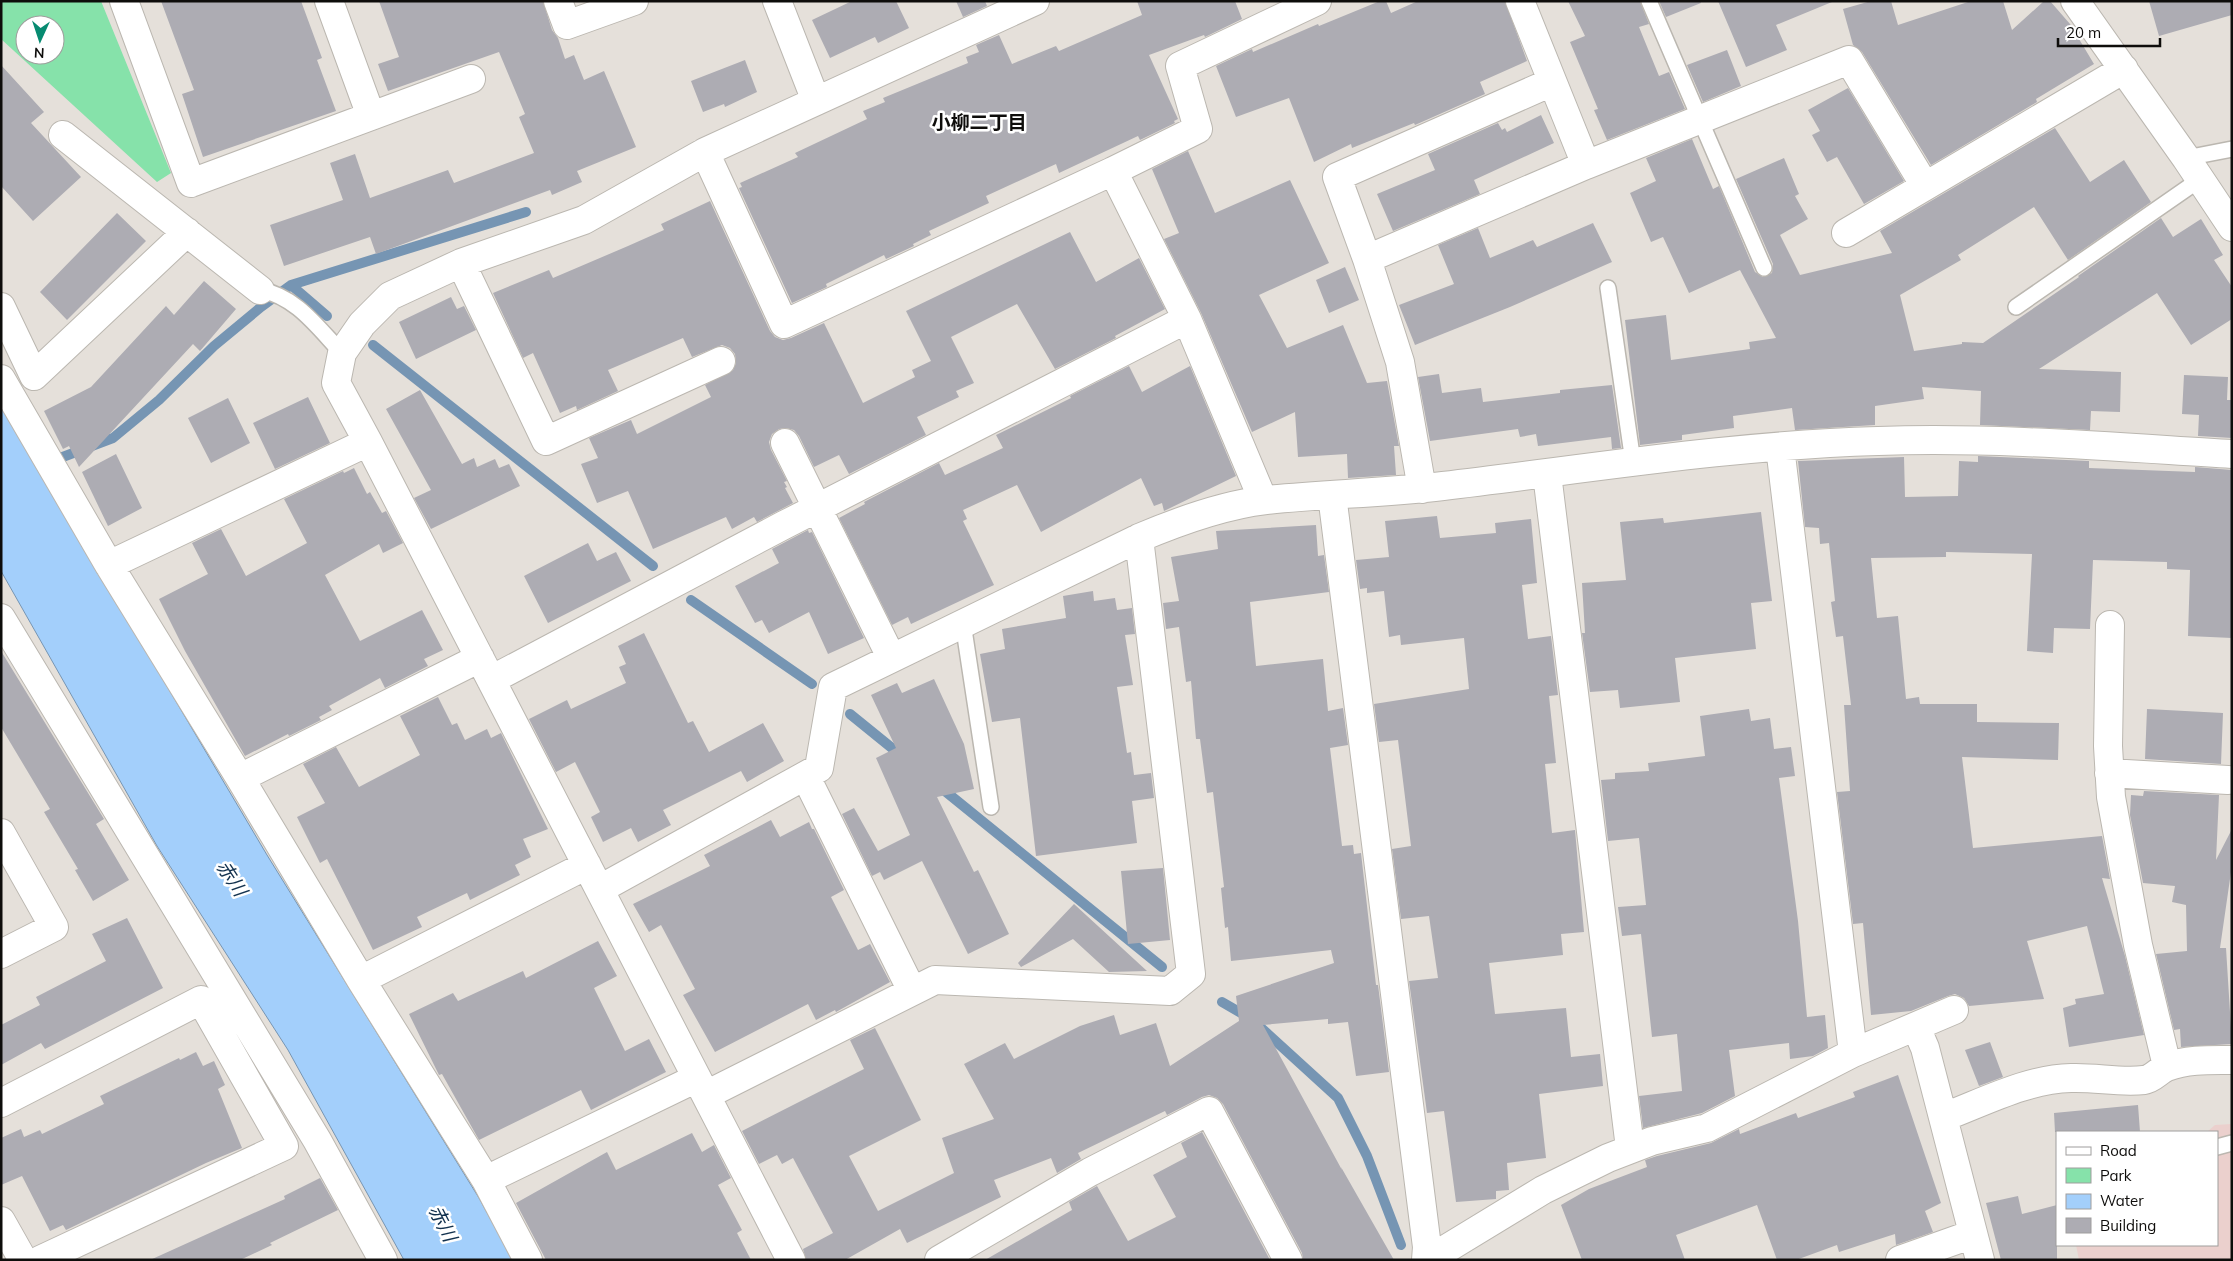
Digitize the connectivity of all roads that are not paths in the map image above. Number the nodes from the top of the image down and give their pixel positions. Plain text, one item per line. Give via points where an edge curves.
1 (124, 1) edge
2 (329, 1) edge
3 (558, 1) edge
4 (634, 1) edge
5 (777, 1) edge
6 (1035, 1) edge
7 (1318, 1) edge
8 (1520, 1) edge
9 (1649, 1) edge
10 (2075, 1) edge
11 (1290, 7) edge
12 (2124, 69) junction
13 (471, 79) dead end
14 (1552, 82) junction
15 (816, 101) junction
16 (371, 116) junction
17 (1700, 120) junction
18 (63, 135) dead end
19 (2232, 149) edge
20 (705, 152) junction
21 (1586, 165) junction
22 (2193, 169) junction
23 (1113, 171) junction
24 (1925, 186) junction
25 (2232, 227) edge
26 (187, 232) junction
27 (1846, 233) dead end
28 (1367, 259) junction
29 (461, 263) junction
30 (1764, 268) dead end
31 (1608, 288) dead end
32 (267, 291) joint
33 (1, 307) edge
34 (2016, 307) dead end
35 (1186, 319) junction
36 (342, 353) junction
37 (721, 362) dead end
38 (1, 379) edge
39 (368, 442) junction
40 (785, 443) dead end
41 (1780, 446) junction
42 (2232, 454) edge
43 (1633, 462) junction
44 (1546, 474) junction
45 (1422, 489) junction
46 (1332, 495) junction
47 (1263, 500) junction
48 (818, 508) junction
49 (1139, 538) junction
50 (109, 566) junction
51 (963, 623) junction
52 (2110, 625) dead end
53 (4, 628) edge
54 (891, 657) junction
55 (486, 669) junction
56 (2109, 773) junction
57 (806, 777) junction
58 (240, 778) junction
59 (2228, 780) dead end
60 (991, 807) dead end
61 (1, 833) edge
62 (587, 865) junction
63 (600, 889) junction
64 (1, 954) edge
65 (361, 980) junction
66 (912, 991) junction
67 (1954, 1010) dead end
68 (1916, 1026) junction
69 (1853, 1053) junction
70 (2232, 1060) edge
71 (2167, 1066) junction
72 (701, 1086) junction
73 (1, 1103) edge
74 (1944, 1117) junction
75 (2232, 1143) edge
76 (2218, 1147) edge
77 (1630, 1148) junction
78 (486, 1180) junction
79 (1, 1221) edge
80 (1977, 1247) edge
81 (23, 1260) edge
82 (40, 1260) edge
83 (383, 1260) edge
84 (528, 1260) edge
85 (791, 1260) edge
86 (939, 1260) edge
87 (1288, 1260) edge
88 (1427, 1260) edge
89 (1900, 1260) edge

1 - 16 street via 191,184
2 - 16 street
3 - 4 street via 567,25
5 - 15 street
6 - 15 street
7 - 11 street
8 - 14 street
9 - 17 lane
10 - 12 street
11 - 23 street via 1180,66 1198,129
12 - 22 street
12 - 24 street
13 - 16 street
14 - 21 street
14 - 28 street via 1337,177
15 - 20 street
17 - 21 street
17 - 24 street via 1849,60
17 - 30 lane
18 - 26 street
19 - 22 lane
20 - 23 street via 784,324
20 - 29 street via 584,220
21 - 28 street
22 - 25 street
22 - 34 lane
23 - 35 street
24 - 27 street
26 - 32 street
26 - 33 street via 34,376
28 - 45 street via 1400,362
29 - 36 street via 390,296 362,324
29 - 37 street via 546,441
31 - 43 lane
32 - 36 lane via 296,304
35 - 47 street
35 - 48 street
36 - 39 street via 336,383
38 - 50 street
39 - 50 street
39 - 55 street
40 - 48 street
41 - 42 street via 1948,440
41 - 43 street
41 - 69 street
43 - 44 street
44 - 45 street
44 - 77 street
45 - 46 street
46 - 47 street
46 - 88 street
47 - 49 street via 1183,519
48 - 54 street
48 - 55 street
49 - 51 street
49 - 66 street via 1191,974 1170,991 935,980
50 - 58 street
51 - 54 street
51 - 60 lane
52 - 56 street
53 - 83 street via 317,1140
54 - 57 street via 833,687 819,768
55 - 58 street
55 - 62 street
56 - 59 street
56 - 71 street via 2138,946
57 - 63 street
57 - 66 street
58 - 65 street
61 - 64 street via 54,927
62 - 63 street
62 - 65 street
63 - 72 street
65 - 78 street
66 - 72 street
67 - 68 street
68 - 69 street
68 - 74 street
69 - 77 street via 1707,1128
70 - 71 street via 2204,1060
71 - 74 street via 2148,1080 2071,1078 2028,1085
72 - 78 street
72 - 85 street
73 - 82 street via 200,1000 284,1146
74 - 80 street
75 - 76 lane
77 - 88 street via 1543,1190
78 - 84 street
79 - 81 street
80 - 89 street
86 - 87 street via 1090,1172 1209,1111

